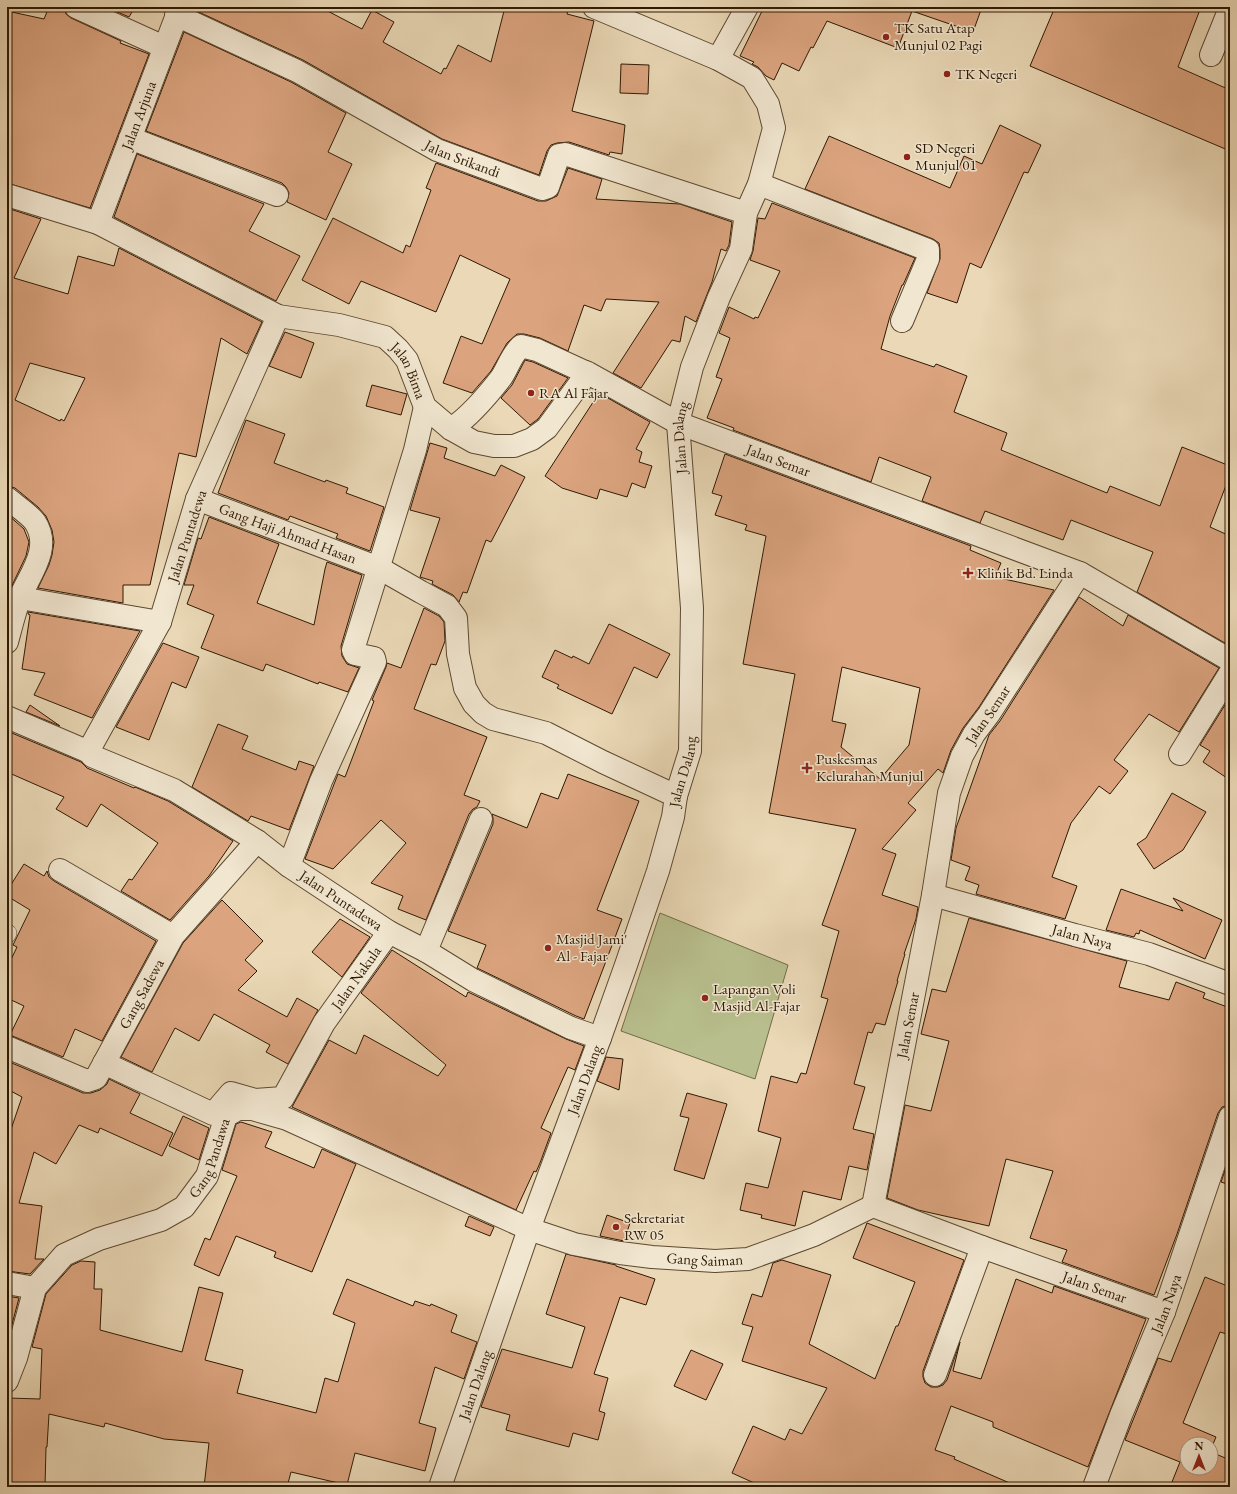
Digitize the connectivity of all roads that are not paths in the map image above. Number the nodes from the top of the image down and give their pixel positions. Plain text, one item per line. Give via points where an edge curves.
1 (76, 7) edge
2 (594, 7) edge
3 (747, 7) edge
4 (1230, 8) edge
5 (178, 11) edge
6 (164, 47) junction
7 (1211, 55) dead end
8 (718, 59) junction
9 (130, 138) junction
10 (759, 184) junction
11 (7, 195) edge
12 (277, 195) dead end
13 (746, 213) junction
14 (98, 223) junction
15 (278, 316) junction
16 (902, 321) dead end
17 (585, 372) junction
18 (425, 407) junction
19 (678, 423) junction
20 (451, 429) junction
21 (7, 498) edge
22 (197, 499) junction
23 (379, 568) junction
24 (1080, 573) junction
25 (20, 598) junction
26 (160, 622) junction
27 (7, 642) edge
28 (1230, 660) edge
29 (1230, 673) edge
30 (7, 717) edge
31 (89, 752) junction
32 (1180, 754) dead end
33 (676, 796) junction
34 (481, 818) dead end
35 (257, 841) junction
36 (289, 866) junction
37 (60, 870) dead end
38 (933, 895) junction
39 (389, 932) junction
40 (173, 936) junction
41 (426, 951) junction
42 (1230, 984) edge
43 (600, 1038) junction
44 (7, 1047) edge
45 (104, 1063) junction
46 (1230, 1117) edge
47 (873, 1206) junction
48 (529, 1229) junction
49 (982, 1247) junction
50 (7, 1283) edge
51 (35, 1288) junction
52 (1164, 1312) junction
53 (935, 1375) dead end
54 (7, 1381) edge
55 (440, 1487) edge
56 (1094, 1487) edge

1 - 6 street
2 - 8 street, Jalan Dalang
3 - 8 street
4 - 7 street
5 - 6 street, Jalan Arjuna
5 - 13 street, Jalan Srikandi via 298,71 437,150 542,189 548,187 559,155 564,154
6 - 9 street, Jalan Arjuna
8 - 10 street, Jalan Dalang via 752,78 768,104 774,128
9 - 12 street
9 - 14 street, Jalan Arjuna
10 - 13 street, Jalan Dalang
10 - 16 street via 928,250 928,259
11 - 14 street, Jalan Bima
13 - 19 street, Jalan Dalang via 741,249 692,367
14 - 15 street, Jalan Bima
15 - 18 street, Jalan Bima via 339,325 385,337 407,360
15 - 22 street, Jalan Puntadewa
17 - 19 street
17 - 20 street, Jalan Bima via 580,383 547,428 532,439 514,446 494,446 474,442
17 - 20 street via 537,350 521,346 513,354 502,377 464,421
18 - 20 street, Jalan Bima
18 - 23 street via 415,450
19 - 24 street, Jalan Semar
19 - 33 street, Jalan Dalang via 692,608 690,751
21 - 25 street via 34,522 40,533 38,560
22 - 23 street, Gang Haji Ahmad Hasan
22 - 26 street, Jalan Puntadewa
23 - 33 street, Gang Haji Ahmad Hasan via 447,606 456,618 458,654 465,688 474,704 483,713 493,719 546,733
23 - 36 street via 353,650 355,654 374,658 375,662 320,781
24 - 28 street, Jalan Semar
24 - 38 street, Jalan Semar via 962,756 949,793
25 - 26 street
25 - 27 street
26 - 31 street, Jalan Puntadewa
29 - 32 street
30 - 31 street, Jalan Puntadewa
31 - 35 street, Jalan Puntadewa via 92,756 174,790
33 - 43 street, Jalan Dalang via 658,871
34 - 41 street
35 - 36 street, Jalan Puntadewa
35 - 40 street, Gang Sadewa
36 - 39 street, Jalan Puntadewa
37 - 40 street
38 - 42 street, Jalan Naya via 1149,954
38 - 47 street, Jalan Semar
39 - 41 street, Jalan Puntadewa
39 - 45 street, Jalan Nakula via 324,1023 283,1098 255,1100 231,1093 213,1114
40 - 45 street, Gang Sadewa
41 - 43 street, Jalan Puntadewa via 473,980 571,1028
43 - 48 street, Jalan Dalang
44 - 45 street, Gang Sadewa via 87,1081 96,1078
46 - 52 street, Jalan Naya
47 - 48 street, Gang Saiman via 814,1235 748,1259 714,1261 652,1258 574,1244
47 - 49 street, Jalan Semar
48 - 51 street, Gang Pandawa via 287,1119 252,1109 238,1109 226,1116 207,1176 184,1207 161,1220 99,1239 64,1255
48 - 55 street, Jalan Dalang
49 - 52 street, Jalan Semar
49 - 53 street
50 - 51 street
51 - 54 street, Gang Pandawa
52 - 56 street, Jalan Naya

